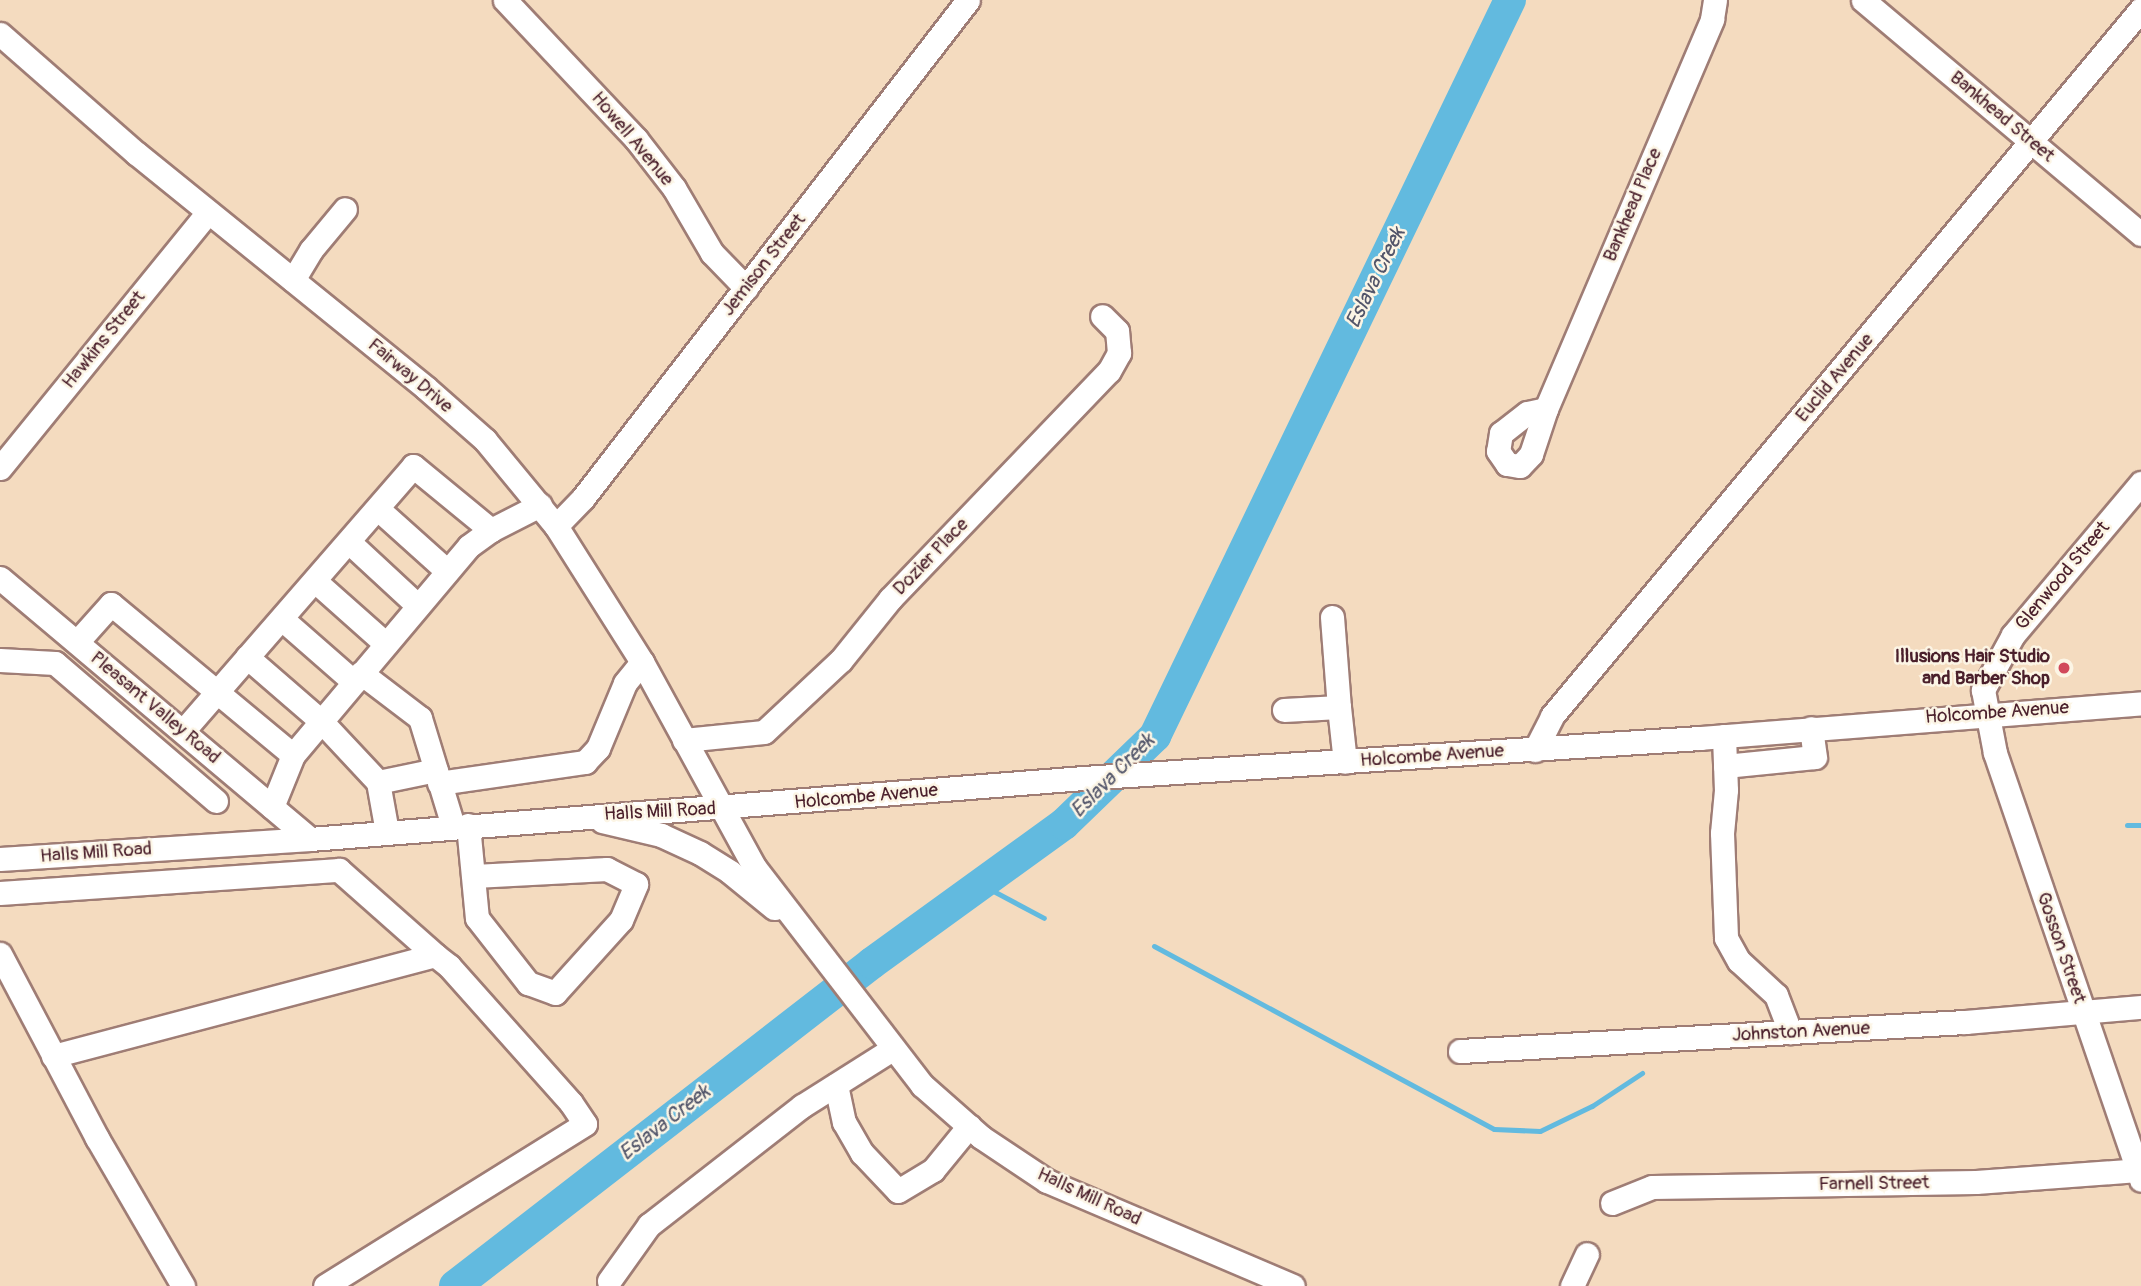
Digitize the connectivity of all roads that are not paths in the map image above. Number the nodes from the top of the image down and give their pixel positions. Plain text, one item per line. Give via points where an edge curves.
1 (505, 0) edge
2 (968, 0) edge
3 (1715, 0) edge
4 (1863, 0) edge
5 (2141, 9) edge
6 (0, 34) edge
7 (2033, 142) junction
8 (345, 209) dead end
9 (208, 212) junction
10 (2141, 234) edge
11 (293, 280) junction
12 (746, 288) junction
13 (1102, 316) dead end
14 (1546, 408) dead end
15 (0, 468) edge
16 (2141, 483) edge
17 (540, 505) junction
18 (378, 509) junction
19 (556, 526) junction
20 (491, 530) junction
21 (349, 542) junction
22 (447, 571) junction
23 (0, 578) edge
24 (315, 581) junction
25 (418, 606) junction
26 (1332, 617) dead end
27 (282, 619) junction
28 (77, 642) junction
29 (386, 644) junction
30 (247, 657) junction
31 (0, 660) edge
32 (642, 662) junction
33 (357, 678) junction
34 (218, 691) junction
35 (2141, 703) edge
36 (1339, 707) junction
37 (1284, 710) dead end
38 (1987, 713) junction
39 (321, 721) junction
40 (1811, 729) junction
41 (183, 731) junction
42 (1724, 736) junction
43 (684, 740) junction
44 (1535, 750) junction
45 (293, 755) junction
46 (1345, 762) junction
47 (1725, 766) junction
48 (438, 777) junction
49 (378, 782) junction
50 (216, 802) dead end
51 (723, 805) junction
52 (272, 807) junction
53 (585, 816) junction
54 (460, 826) junction
55 (387, 832) junction
56 (310, 839) junction
57 (0, 859) edge
58 (474, 876) junction
59 (0, 893) edge
60 (809, 938) junction
61 (0, 954) edge
62 (435, 955) junction
63 (2141, 1007) edge
64 (2082, 1012) junction
65 (1790, 1032) junction
66 (892, 1049) junction
67 (1460, 1051) dead end
68 (53, 1056) junction
69 (836, 1085) junction
70 (969, 1126) junction
71 (2139, 1175) edge
72 (1612, 1203) dead end
73 (1587, 1254) dead end
74 (609, 1281) dead end
75 (183, 1286) edge
76 (325, 1286) edge
77 (1293, 1286) edge
78 (1572, 1286) edge

1 - 12 street, Howell Avenue via 636,139 674,188 712,253
2 - 12 street, Jemison Street
3 - 14 street, Bankhead Place via 1712,19
4 - 7 street, Bankhead Street
5 - 7 street, Euclid Avenue
6 - 9 street, Fairway Drive
7 - 10 street, Bankhead Street
7 - 44 street, Euclid Avenue via 1552,716
8 - 11 street
9 - 11 street, Fairway Drive
9 - 15 street, Hawkins Street
11 - 17 street, Fairway Drive via 485,440
12 - 19 street, Jemison Street via 583,498
13 - 43 street, Dozier Place via 1117,331 1119,353 1108,372 890,599 841,660 764,732
16 - 38 street, Glenwood Street via 2013,635 1983,690
17 - 19 street, Fairway Drive
17 - 20 street
18 - 20 street via 413,466
18 - 21 street
18 - 22 street
19 - 32 street, Fairway Drive
20 - 22 street
21 - 24 street
21 - 25 street
22 - 25 street
23 - 28 street, Pleasant Valley Road
24 - 27 street
24 - 29 street
25 - 29 street
26 - 36 street
27 - 30 street
27 - 33 street
28 - 34 street via 111,604
28 - 41 street, Pleasant Valley Road
29 - 33 street
30 - 34 street
30 - 39 street
31 - 50 street via 55,663
32 - 43 street, Fairway Drive
32 - 48 street via 625,683 598,748 585,762
33 - 39 street
33 - 48 street via 420,718
34 - 41 street
34 - 45 street
35 - 38 street, Holcombe Avenue
36 - 37 street
36 - 46 street
38 - 40 street, Holcombe Avenue
38 - 64 street, Gosson Street via 1995,753
39 - 45 street
39 - 49 street
40 - 42 street, Holcombe Avenue
40 - 47 street via 1815,757
41 - 52 street, Pleasant Valley Road
42 - 44 street, Holcombe Avenue
42 - 47 street
43 - 51 street, Fairway Drive
44 - 46 street, Holcombe Avenue
45 - 52 street
46 - 51 street, Holcombe Avenue
47 - 65 street via 1726,938 1739,961 1776,995
48 - 49 street
48 - 54 street
49 - 55 street
51 - 53 street, Halls Mill Road
51 - 60 street, Halls Mill Road via 755,868
52 - 56 street, Pleasant Valley Road
53 - 54 street, Halls Mill Road
53 - 60 street via 661,835 700,853
54 - 55 street, Halls Mill Road
54 - 58 street
55 - 56 street, Halls Mill Road
56 - 57 street, Halls Mill Road
58 - 58 street via 607,869 636,884 621,920 555,993 528,983 477,918
59 - 62 street via 339,870
60 - 66 street, Halls Mill Road
61 - 68 street
62 - 68 street
62 - 76 street via 585,1124
63 - 64 street, Johnston Avenue
64 - 65 street, Johnston Avenue
64 - 71 street, Gosson Street
65 - 67 street, Johnston Avenue
66 - 69 street
66 - 70 street, Halls Mill Road via 922,1085
68 - 75 street
69 - 70 street via 844,1122 862,1153 898,1191 933,1170
69 - 74 street via 802,1106 649,1225
70 - 77 street, Halls Mill Road via 1047,1181
71 - 72 street, Farnell Street via 1652,1187
73 - 78 street

